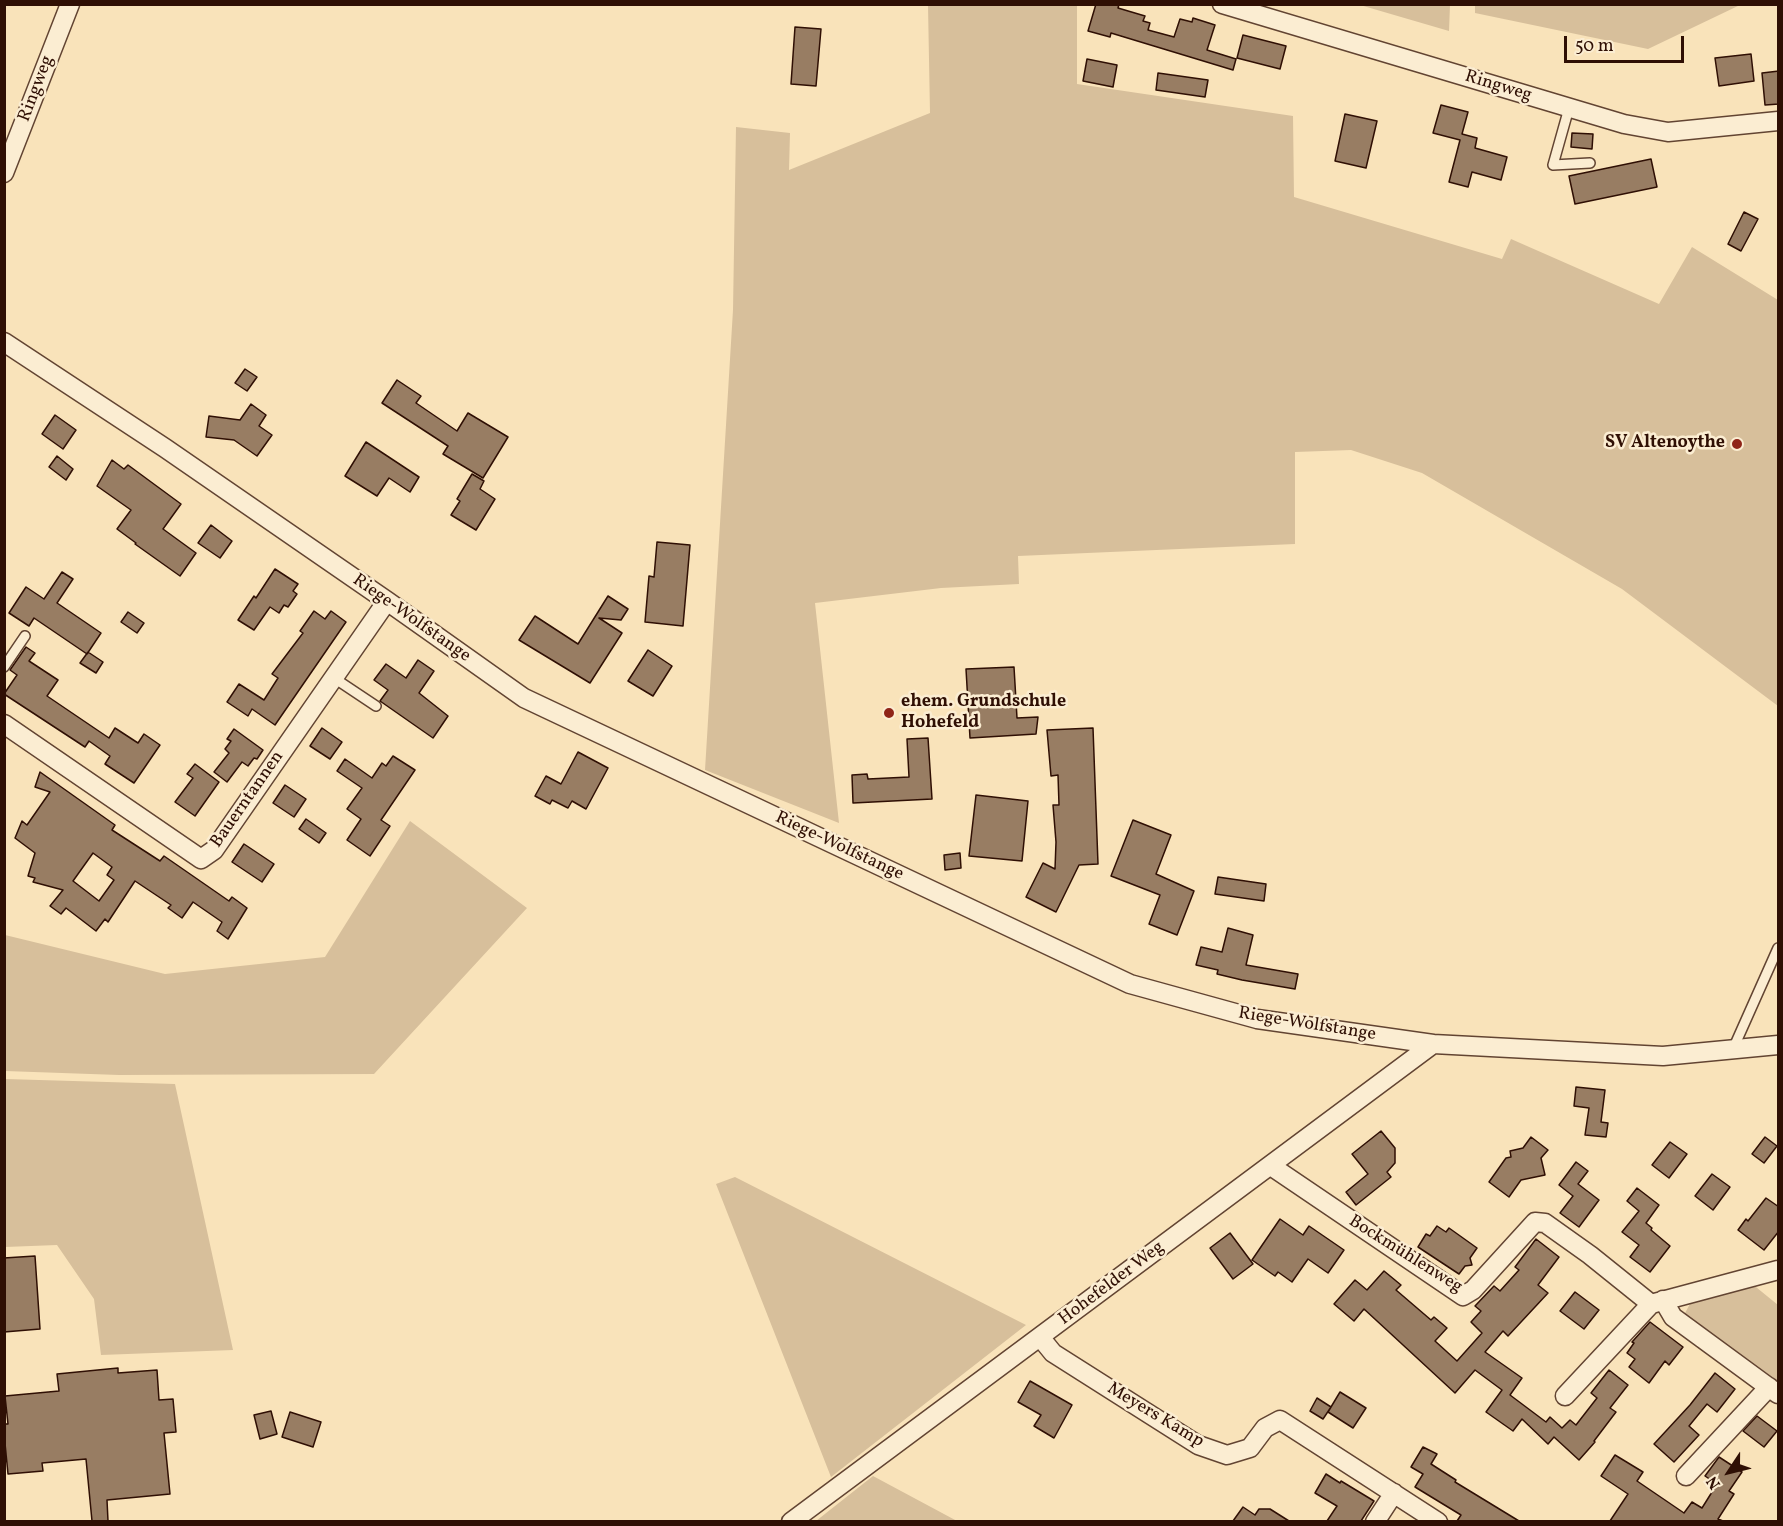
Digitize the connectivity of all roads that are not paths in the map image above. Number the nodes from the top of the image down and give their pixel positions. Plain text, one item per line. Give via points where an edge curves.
1 (70, 4) edge
2 (1222, 4) edge
3 (1569, 108) junction
4 (1779, 121) edge
5 (1590, 163) dead end
6 (4, 173) edge
7 (4, 342) edge
8 (387, 601) junction
9 (25, 636) dead end
10 (4, 667) edge
11 (334, 678) junction
12 (376, 706) dead end
13 (4, 724) edge
14 (1779, 948) edge
15 (1433, 1044) junction
16 (1779, 1045) edge
17 (1733, 1049) junction
18 (1271, 1166) junction
19 (1779, 1269) edge
20 (1657, 1302) junction
21 (1040, 1337) junction
22 (1774, 1390) edge
23 (1565, 1396) dead end
24 (1686, 1476) dead end
25 (1394, 1493) junction
26 (791, 1521) edge
27 (1375, 1521) edge
28 (1438, 1521) edge

1 - 6 street, Ringweg
2 - 3 street, Ringweg
3 - 4 street, Ringweg via 1668,132
3 - 5 lane via 1553,165
7 - 8 street, Riege-Wolfstange
8 - 11 street, Bauerntannen
8 - 15 street, Riege-Wolfstange via 524,698 1130,984 1257,1019
9 - 10 lane
11 - 12 lane
11 - 13 street, Bauerntannen via 214,850 201,859
14 - 17 lane
15 - 17 street, Riege-Wolfstange via 1662,1056
15 - 18 street, Hohefelder Weg
16 - 17 street, Riege-Wolfstange
18 - 20 street, Bockmühlenweg via 1463,1296 1535,1222 1545,1223
18 - 21 street, Hohefelder Weg
19 - 20 street
20 - 22 street
20 - 23 street
21 - 25 street, Meyers Kamp via 1053,1353 1198,1445 1227,1455 1239,1452 1250,1448 1265,1428 1280,1420
21 - 26 street, Hohefelder Weg
22 - 24 street
25 - 27 street
25 - 28 street, Meyers Kamp

